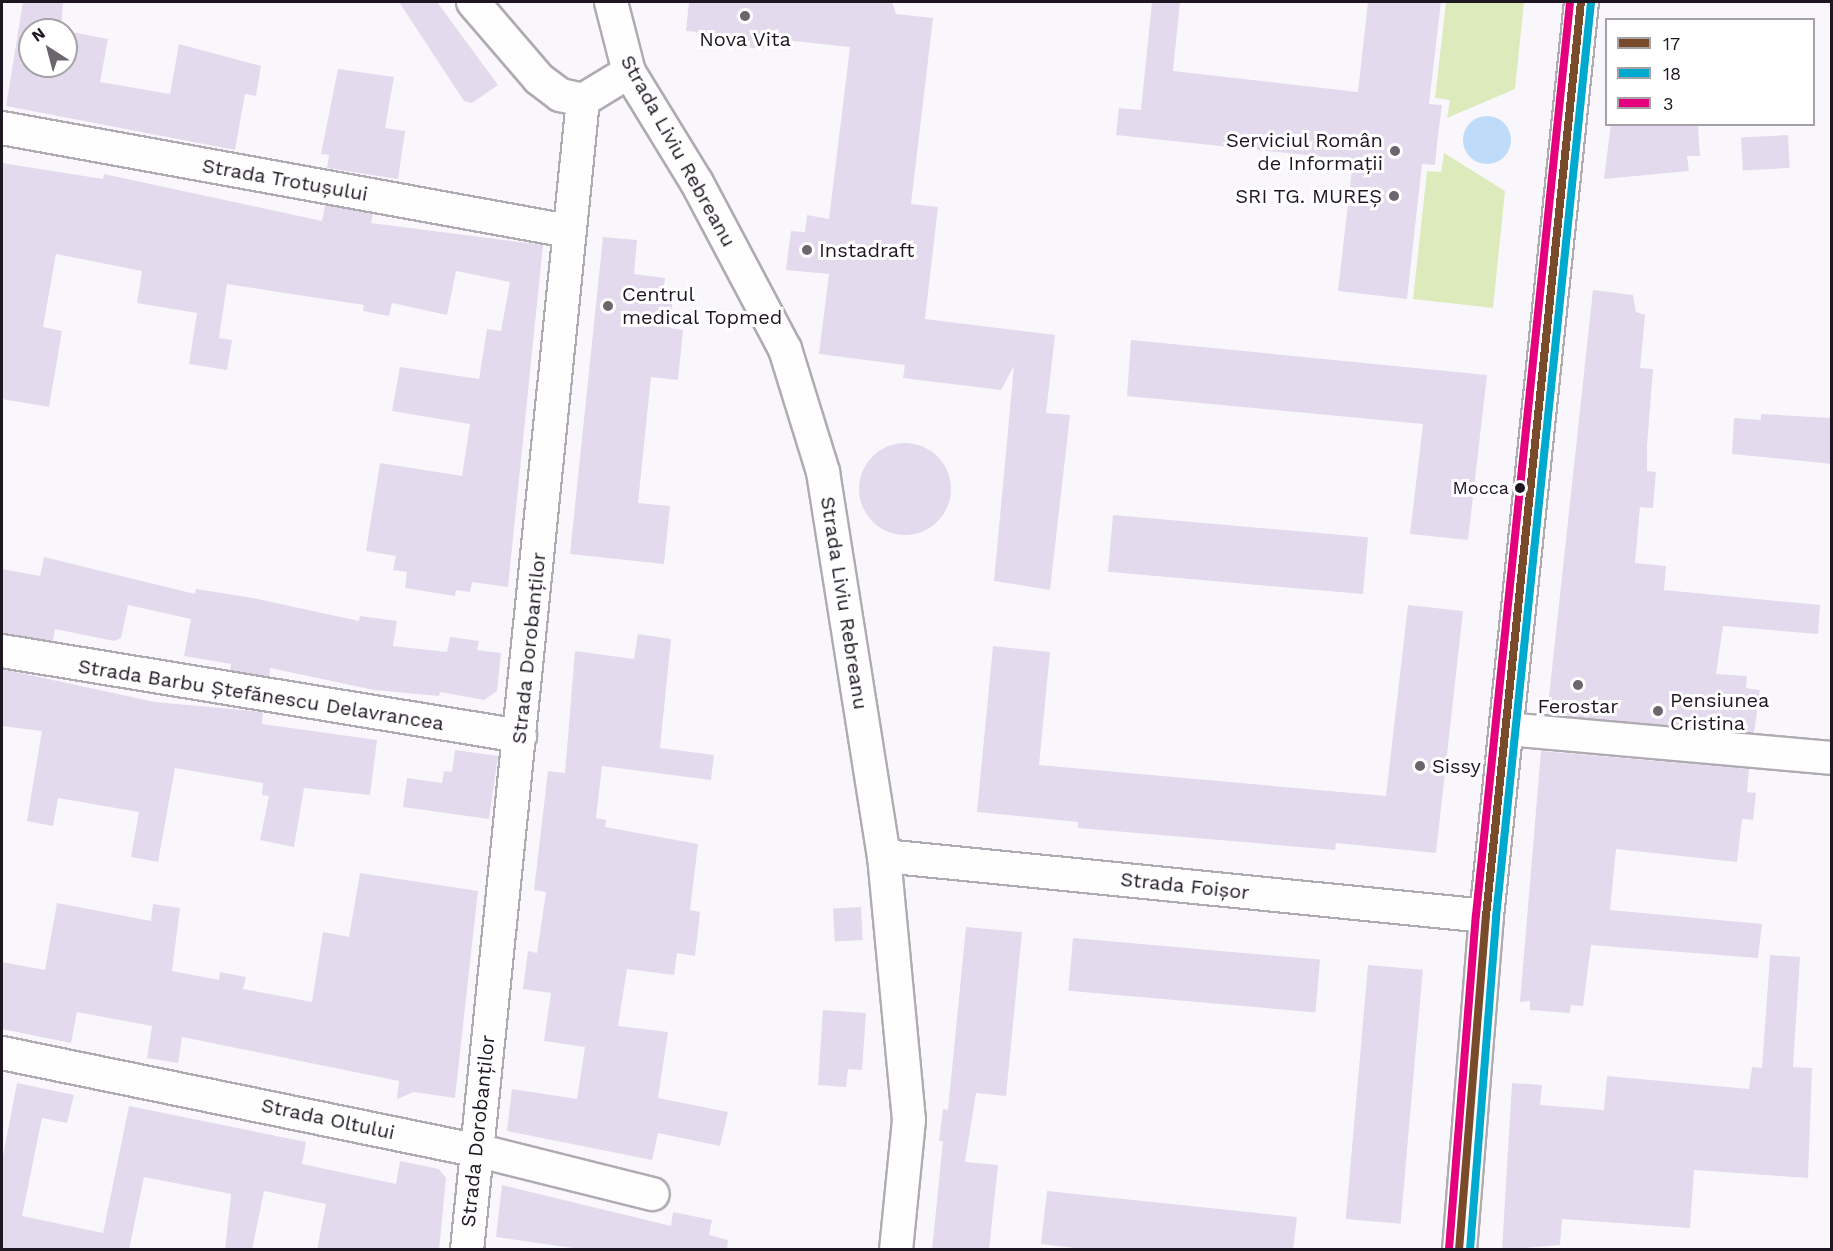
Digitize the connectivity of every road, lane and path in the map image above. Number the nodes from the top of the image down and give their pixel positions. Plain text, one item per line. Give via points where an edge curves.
1 (472, 2) edge
2 (610, 2) edge
3 (1581, 2) edge
4 (629, 72) junction
5 (583, 100) junction
6 (2, 128) edge
7 (568, 231) junction
8 (2, 651) edge
9 (1507, 729) junction
10 (520, 736) junction
11 (1832, 758) edge
12 (884, 856) junction
13 (1486, 916) junction
14 (2, 1053) edge
15 (476, 1150) junction
16 (653, 1194) dead end
17 (467, 1250) edge
18 (896, 1250) edge
19 (1459, 1250) edge

1 - 5 street via 538,79 560,95
2 - 4 street, Strada Liviu Rebreanu
3 - 9 main road
4 - 5 street
4 - 12 street, Strada Liviu Rebreanu via 697,183 785,349 823,472
5 - 7 street, Strada Dorobanților
6 - 7 street, Strada Trotușului
7 - 10 street, Strada Dorobanților
8 - 10 street, Strada Barbu Ștefănescu Delavrancea
9 - 11 street
9 - 13 main road
10 - 15 street, Strada Dorobanților
12 - 13 street, Strada Foișor
12 - 18 street, Strada Liviu Rebreanu via 909,1120
13 - 19 main road
14 - 15 street, Strada Oltului
15 - 16 street, Strada Oltului
15 - 17 street, Strada Dorobanților

